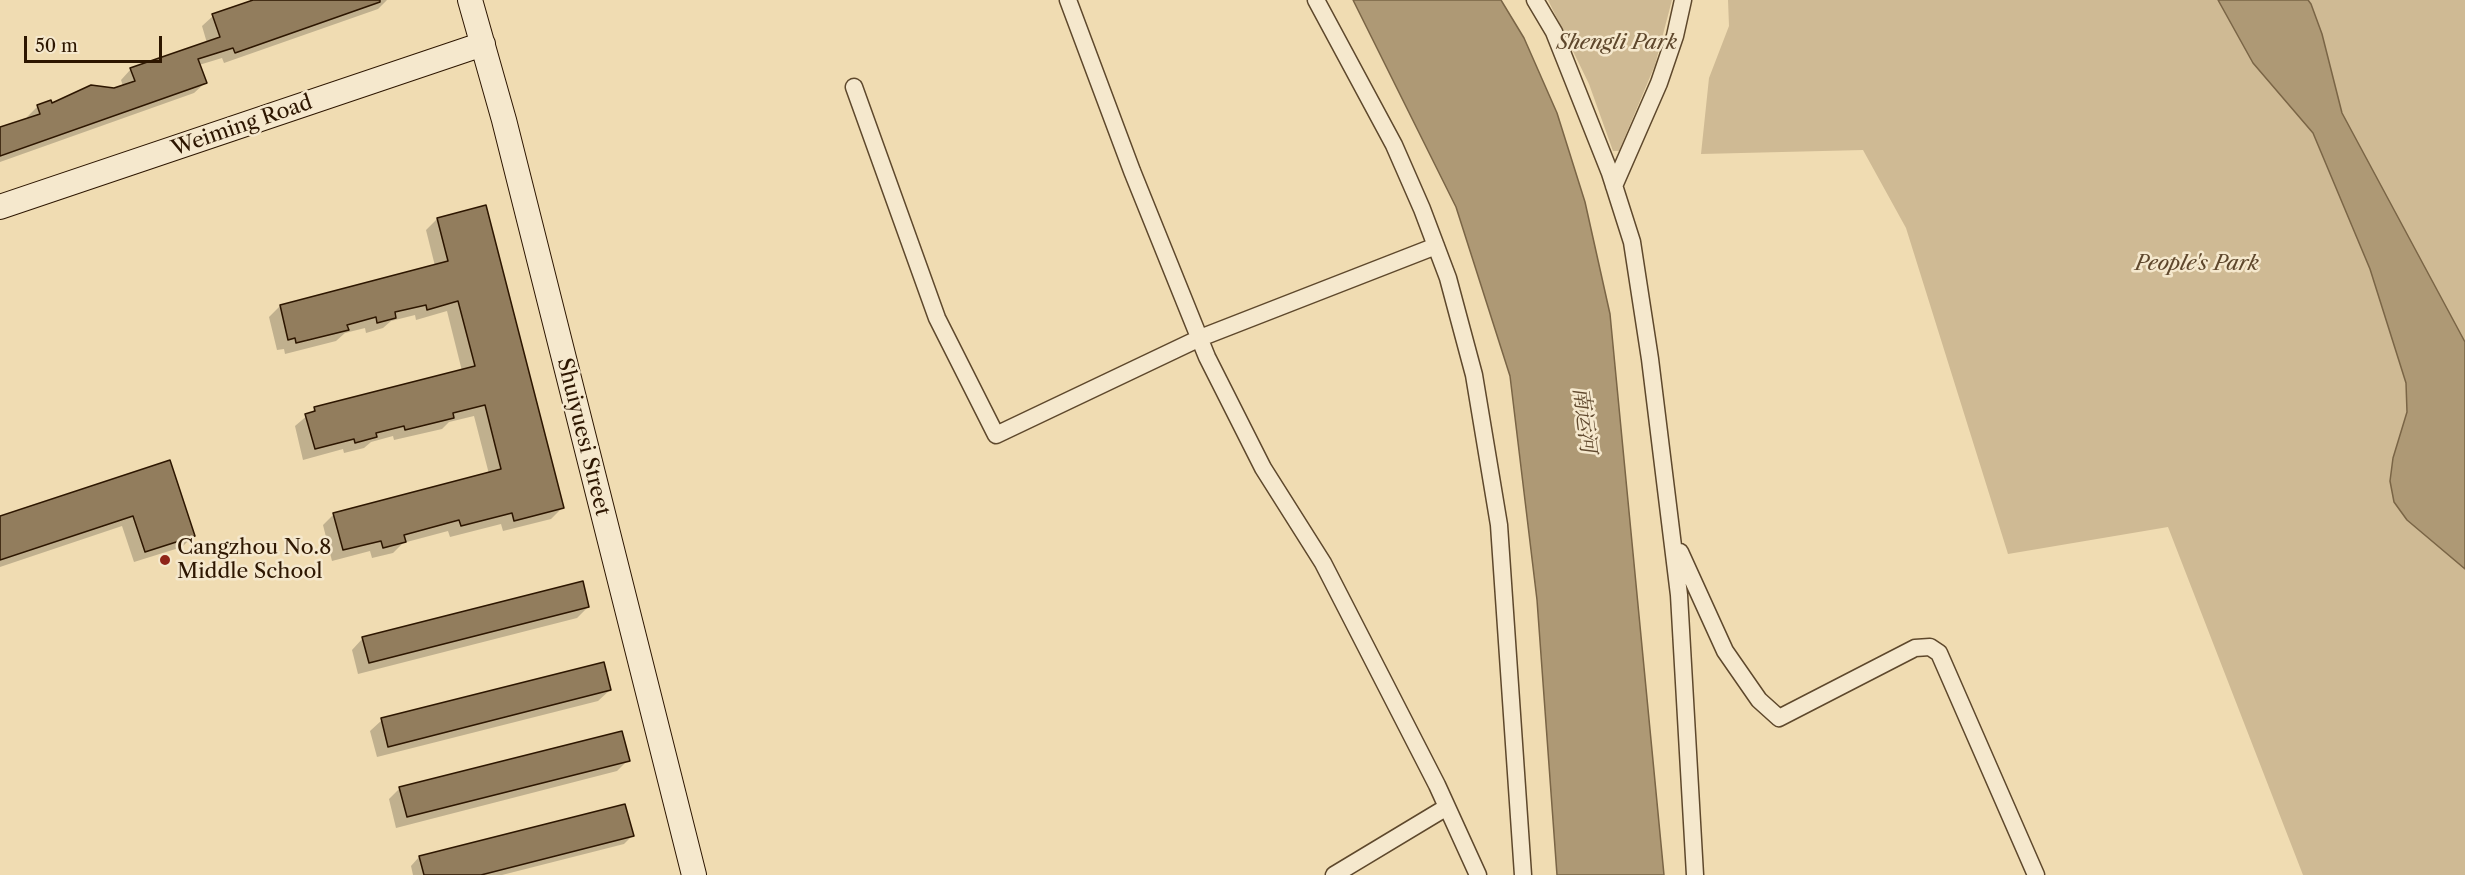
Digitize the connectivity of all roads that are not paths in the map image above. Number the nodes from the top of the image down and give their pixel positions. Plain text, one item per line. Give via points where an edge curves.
1 (470, 0) edge
2 (1068, 0) edge
3 (1317, 0) edge
4 (1536, 0) edge
5 (1683, 0) edge
6 (483, 44) junction
7 (854, 87) dead end
8 (1614, 186) junction
9 (0, 207) edge
10 (1436, 246) junction
11 (1200, 338) junction
12 (1672, 532) junction
13 (1447, 807) junction
14 (694, 875) edge
15 (1334, 875) edge
16 (1478, 875) edge
17 (1523, 875) edge
18 (1695, 875) edge
19 (2036, 875) edge

1 - 6 street, Shuiyuesi Street
2 - 11 street
3 - 10 street via 1394,145
4 - 8 street via 1554,32
5 - 8 street via 1659,83
6 - 9 street, Weiming Road
6 - 14 street, Shuiyuesi Street
7 - 11 street via 936,318 996,435
8 - 12 street via 1632,242
10 - 11 street
10 - 17 street via 1474,375 1499,525
11 - 13 street via 1263,468 1323,563
12 - 18 street
12 - 19 street via 1725,651 1759,700 1779,718 1915,648 1930,647 1939,653
13 - 15 street
13 - 16 street

